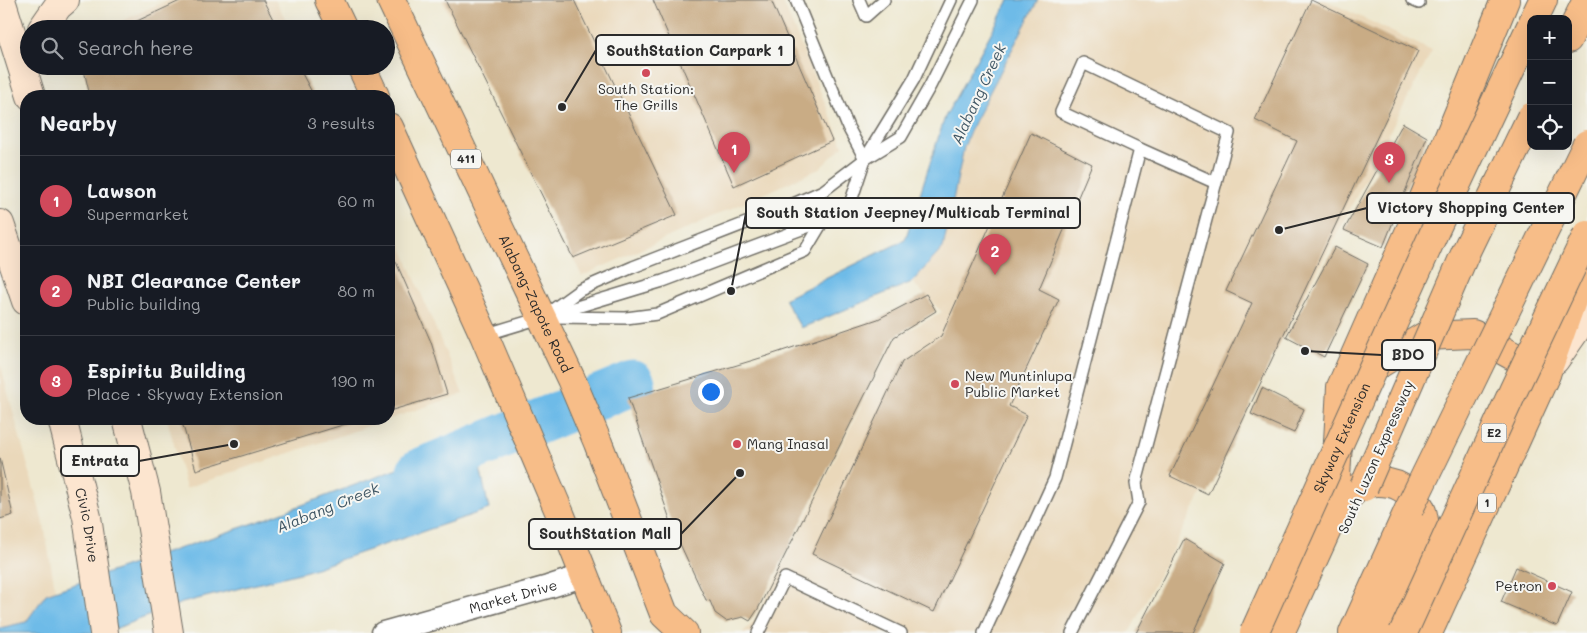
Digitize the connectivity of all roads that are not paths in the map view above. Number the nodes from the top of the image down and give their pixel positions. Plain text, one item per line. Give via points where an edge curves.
1 (1, 0) edge
2 (65, 0) edge
3 (329, 0) edge
4 (391, 0) edge
5 (796, 0) edge
6 (859, 0) edge
7 (884, 0) edge
8 (951, 0) edge
9 (973, 0) edge
10 (1505, 0) edge
11 (1543, 0) edge
12 (1587, 0) edge
13 (1536, 15) edge
14 (48, 20) edge
15 (339, 20) edge
16 (1572, 31) edge
17 (1527, 35) edge
18 (20, 54) edge
19 (365, 75) edge
20 (372, 90) edge
21 (1527, 125) edge
22 (395, 139) edge
23 (1587, 144) edge
24 (1140, 149) junction
25 (865, 159) junction
26 (1216, 183) junction
27 (823, 221) junction
28 (0, 224) edge
29 (1587, 235) edge
30 (1587, 260) edge
31 (20, 283) edge
32 (1587, 314) edge
33 (542, 317) junction
34 (484, 335) junction
35 (1546, 374) junction
36 (1341, 387) junction
37 (64, 425) edge
38 (129, 425) edge
39 (1334, 514) junction
40 (585, 575) junction
41 (104, 633) edge
42 (169, 633) edge
43 (383, 633) edge
44 (607, 633) edge
45 (684, 633) edge
46 (758, 633) edge
47 (901, 633) edge
48 (984, 633) edge
49 (1072, 633) edge
50 (1254, 633) edge
51 (1280, 633) edge
52 (1297, 633) edge
53 (1353, 633) edge
54 (1377, 633) edge
55 (1403, 633) edge
56 (1428, 633) edge

1 - 18 main road
2 - 14 main road
3 - 15 highway
4 - 33 highway, Alabang-Zapote Road / 411
5 - 25 lane via 848,127
6 - 7 lane via 866,16
8 - 25 lane via 914,79
9 - 25 lane via 901,137
10 - 36 highway via 1416,217
11 - 13 highway
12 - 16 highway
17 - 50 highway, Skyway Extension, bridge
19 - 20 highway
21 - 52 highway, South Luzon Expressway, bridge via 1467,249
22 - 34 highway
23 - 53 highway, bridge via 1409,510
24 - 26 lane
24 - 26 lane via 1061,112 1083,63 1229,133
24 - 48 lane via 1055,478
25 - 27 lane via 850,207
25 - 33 lane via 823,191 580,290
26 - 49 lane via 1136,483 1138,502
27 - 33 lane via 663,281
27 - 33 lane via 804,251 657,314 626,318
28 - 31 main road
29 - 55 highway, E2, bridge
30 - 35 highway
32 - 35 main road
33 - 34 lane
33 - 45 highway, Alabang-Zapote Road / 411 via 598,443 664,614
34 - 40 highway
35 - 36 highway via 1473,334 1425,336
35 - 56 highway, 1
36 - 39 highway
37 - 41 main road, Civic Drive via 87,517
38 - 42 main road via 146,492
39 - 51 highway
39 - 54 highway via 1355,489 1371,482 1389,483 1410,493 1423,514 1419,545
40 - 43 street, Market Drive
40 - 44 highway
46 - 47 lane via 785,578

